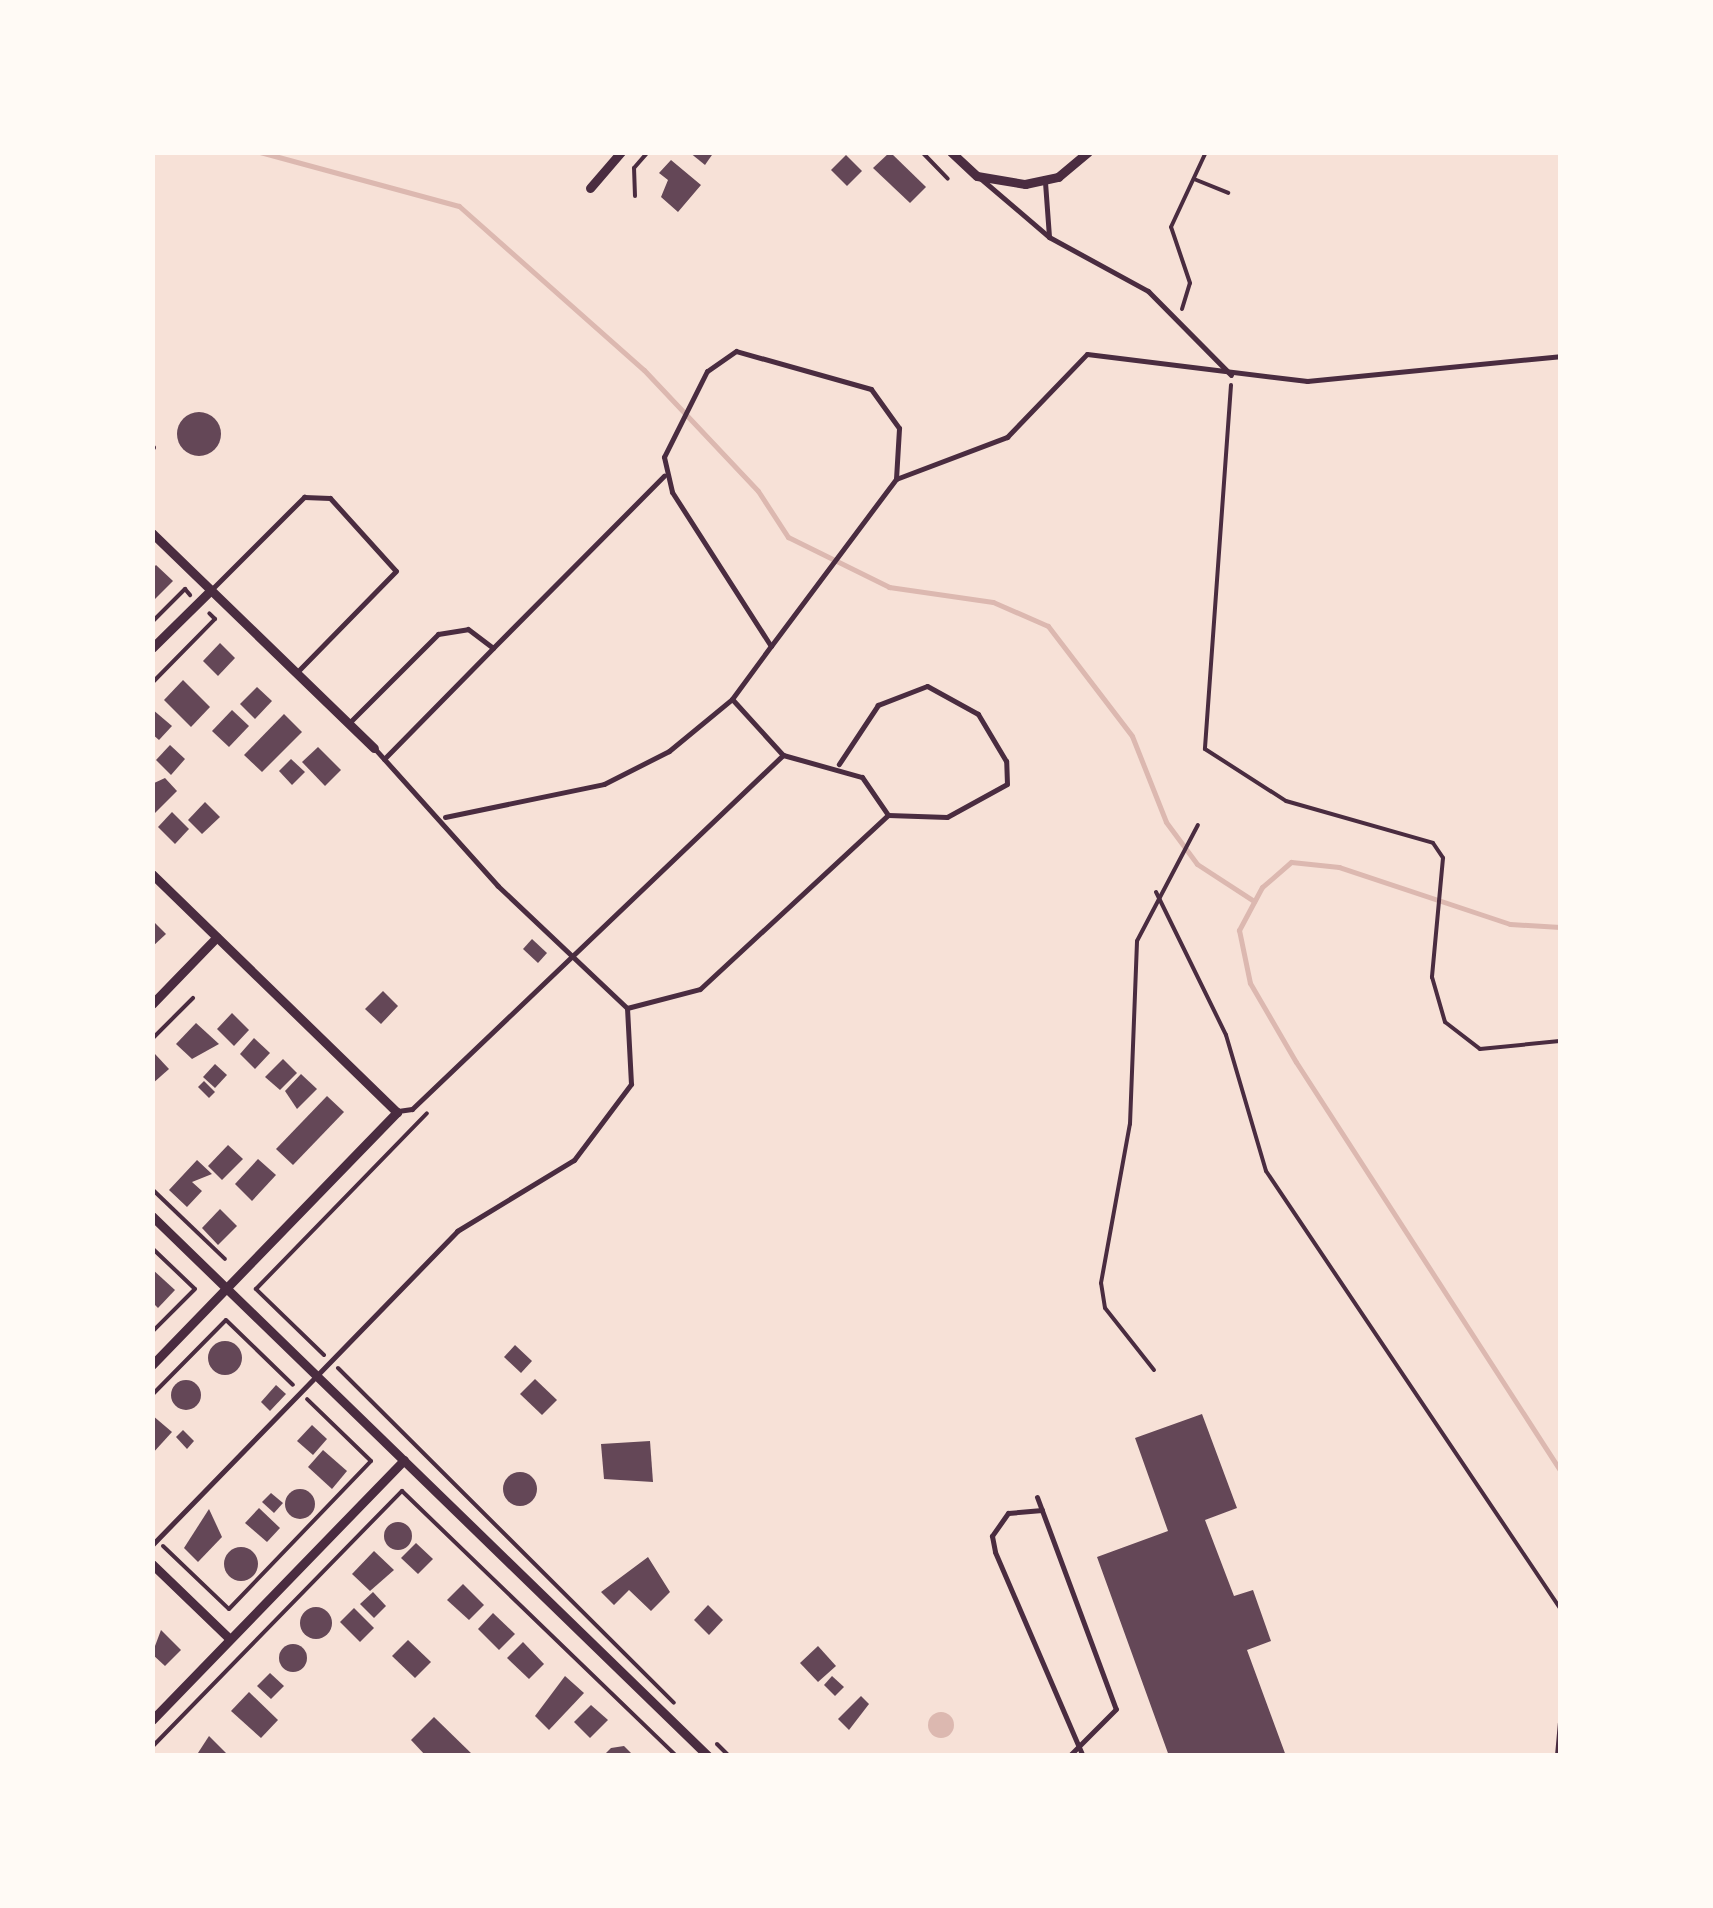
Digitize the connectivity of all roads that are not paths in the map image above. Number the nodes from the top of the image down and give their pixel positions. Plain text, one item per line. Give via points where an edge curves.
1 (621, 152) edge
2 (951, 152) edge
3 (1088, 152) edge
4 (977, 176) junction
5 (1046, 182) junction
6 (590, 188) dead end
7 (1048, 237) junction
8 (1560, 356) edge
9 (1231, 375) junction
10 (664, 476) junction
11 (896, 478) junction
12 (152, 533) edge
13 (211, 590) junction
14 (772, 646) junction
15 (152, 648) edge
16 (493, 648) junction
17 (297, 673) junction
18 (732, 698) junction
19 (348, 723) junction
20 (374, 748) joint
21 (783, 755) junction
22 (384, 759) junction
23 (839, 764) junction
24 (888, 815) junction
25 (446, 818) junction
26 (152, 874) edge
27 (216, 937) junction
28 (570, 956) junction
29 (152, 1004) edge
30 (627, 1008) junction
31 (397, 1112) junction
32 (152, 1216) edge
33 (228, 1289) junction
34 (152, 1365) edge
35 (318, 1377) junction
36 (404, 1460) junction
37 (1037, 1497) dead end
38 (1042, 1510) junction
39 (154, 1540) edge
40 (152, 1564) edge
41 (230, 1639) junction
42 (152, 1720) edge
43 (1076, 1749) junction
44 (708, 1756) edge
45 (1070, 1756) edge
46 (1083, 1756) edge

1 - 6 street
2 - 4 street
3 - 5 street
4 - 5 street
4 - 7 lane
5 - 7 lane
7 - 9 lane via 1178,317
8 - 9 lane via 1376,379
9 - 11 lane via 1087,354 1007,437
10 - 11 lane via 674,433 714,362 736,352 858,382 894,412
10 - 14 lane
10 - 16 lane
11 - 14 lane
12 - 13 street
13 - 15 street
13 - 17 street
13 - 17 lane via 304,497 322,492 343,510 396,570
14 - 18 lane
16 - 19 lane via 468,629 438,634
16 - 22 lane
17 - 19 street
18 - 21 lane
18 - 25 lane via 668,751 604,784
19 - 20 street
20 - 22 lane
21 - 23 lane
21 - 28 lane
22 - 25 lane
23 - 24 lane via 878,794
23 - 24 lane via 892,694 927,686 966,700 1001,747 1007,784 947,817
24 - 30 lane via 700,989
25 - 28 lane
26 - 27 street
27 - 29 street
27 - 31 street
28 - 30 lane
28 - 31 lane via 412,1109
30 - 35 lane via 631,1084 611,1121 556,1176 457,1231
31 - 33 street
32 - 33 street
33 - 34 street
33 - 35 street
35 - 36 street
35 - 39 lane
36 - 41 street
36 - 44 street
37 - 38 lane
38 - 43 lane via 1116,1709
38 - 43 lane via 1008,1513 992,1536
40 - 41 street
41 - 42 street
43 - 45 lane
43 - 46 lane

